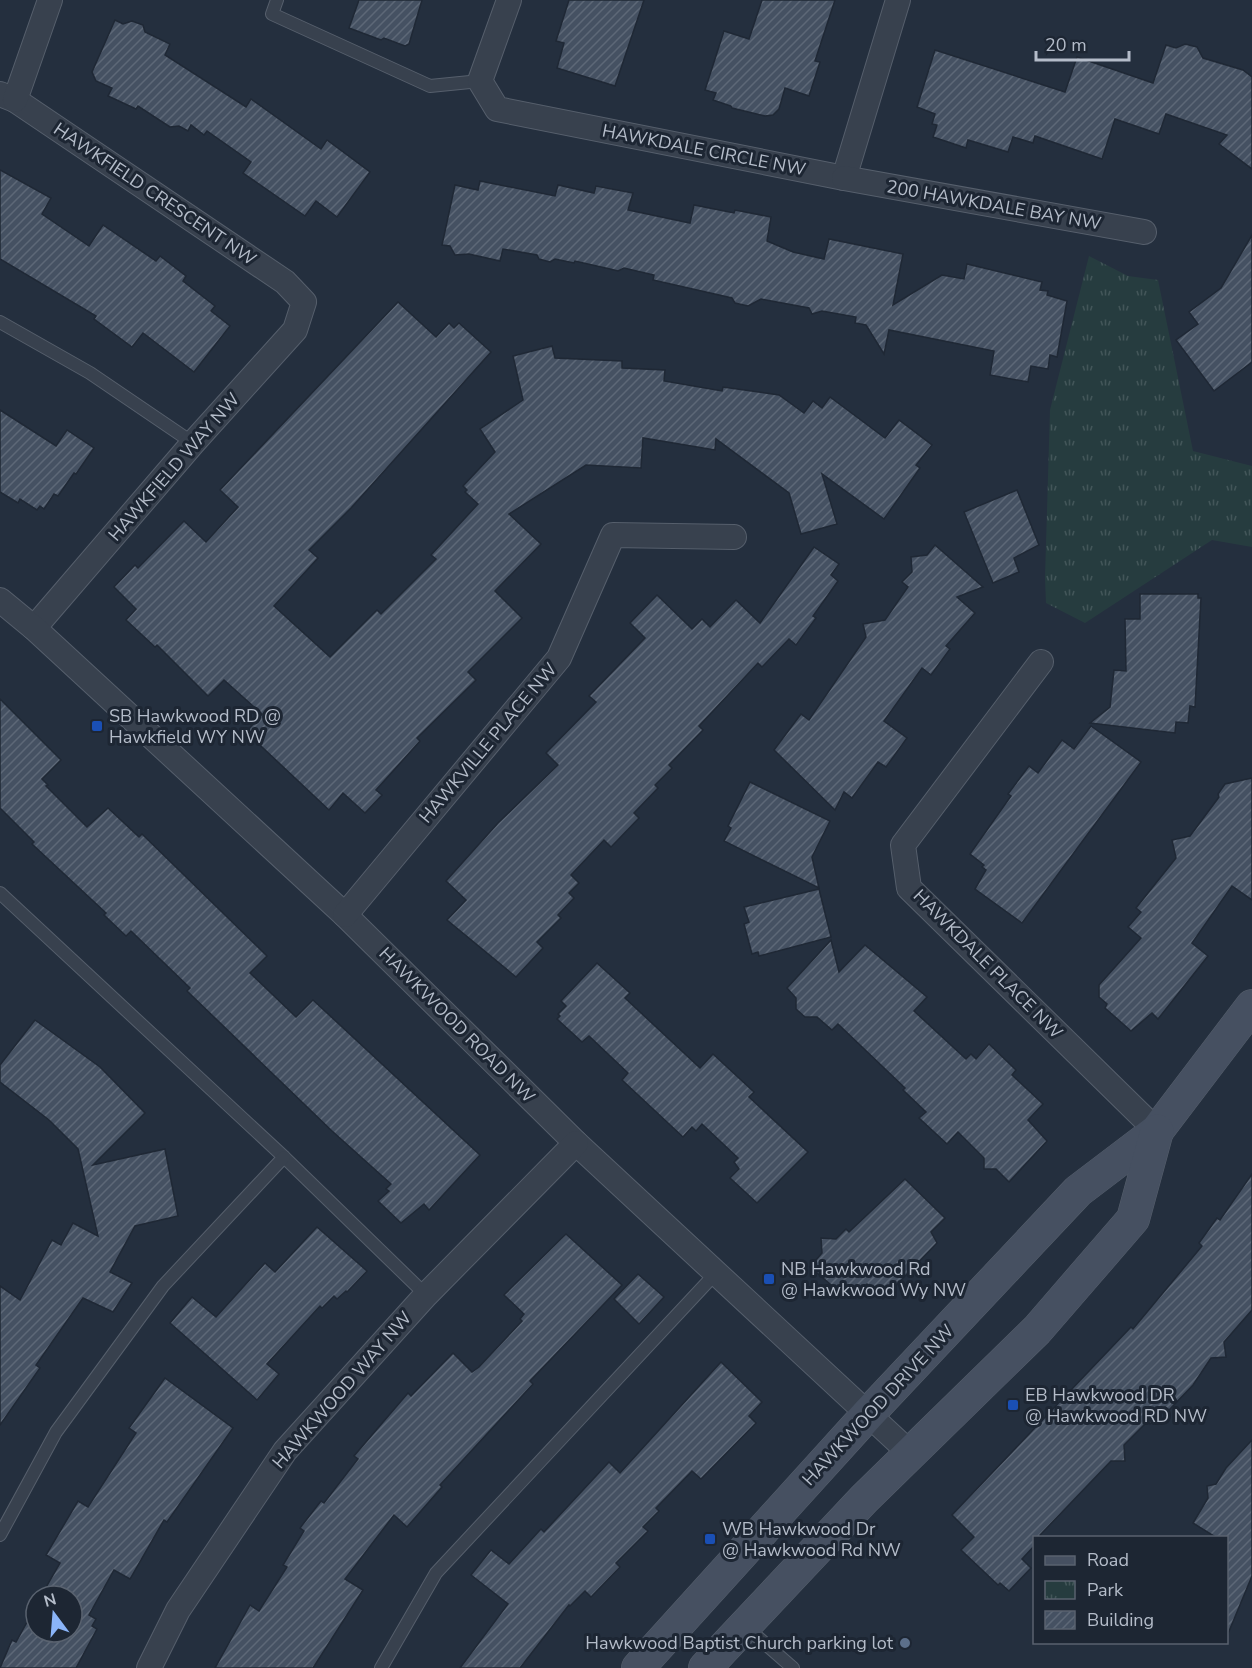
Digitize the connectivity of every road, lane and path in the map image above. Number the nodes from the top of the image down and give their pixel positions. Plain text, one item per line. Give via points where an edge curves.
1 (50, 0) edge
2 (277, 0) edge
3 (508, 0) edge
4 (898, 0) edge
5 (480, 81) junction
6 (8, 97) edge
7 (844, 178) junction
8 (1144, 232) dead end
9 (304, 302) joint
10 (0, 322) edge
11 (193, 443) junction
12 (734, 537) dead end
13 (0, 600) edge
14 (34, 628) junction
15 (1041, 662) dead end
16 (0, 893) edge
17 (345, 915) junction
18 (1252, 1006) edge
19 (1157, 1131) junction
20 (576, 1143) junction
21 (284, 1156) junction
22 (716, 1273) junction
23 (426, 1295) junction
24 (869, 1413) junction
25 (910, 1453) junction
26 (0, 1535) edge
27 (744, 1625) junction
28 (149, 1668) edge
29 (381, 1668) edge
30 (638, 1668) edge
31 (705, 1668) edge
32 (792, 1668) edge

1 - 6 street
2 - 5 lane via 272,14 430,87
3 - 5 street
4 - 7 street
5 - 7 street, HAWKDALE CIRCLE NW via 497,109
6 - 9 street, HAWKFIELD CRESCENT NW via 285,282
7 - 8 street, 200 HAWKDALE BAY NW
9 - 11 street, HAWKFIELD WAY NW via 295,330
10 - 11 lane via 90,373
11 - 14 street, HAWKFIELD WAY NW
12 - 17 street, HAWKVILLE PLACE NW via 613,535 559,658
13 - 14 street, HAWKWOOD ROAD NW
14 - 17 street, HAWKWOOD ROAD NW
15 - 19 street, HAWKDALE PLACE NW via 903,845 909,888
16 - 21 lane
17 - 20 street, HAWKWOOD ROAD NW
18 - 19 street, HAWKWOOD DRIVE NW
19 - 24 street, HAWKWOOD DRIVE NW via 1078,1191
19 - 25 street, HAWKWOOD DRIVE NW via 1133,1219 1037,1330
20 - 22 street, HAWKWOOD ROAD NW
20 - 23 street, HAWKWOOD WAY NW
21 - 23 lane
21 - 26 lane via 164,1286 56,1432
22 - 24 street, HAWKWOOD ROAD NW
22 - 29 lane via 436,1573
23 - 28 street, HAWKWOOD WAY NW via 285,1451 178,1610
24 - 25 street, HAWKWOOD ROAD NW
24 - 30 street, HAWKWOOD DRIVE NW
25 - 27 street, HAWKWOOD DRIVE NW
27 - 31 street, HAWKWOOD DRIVE NW
27 - 32 lane

